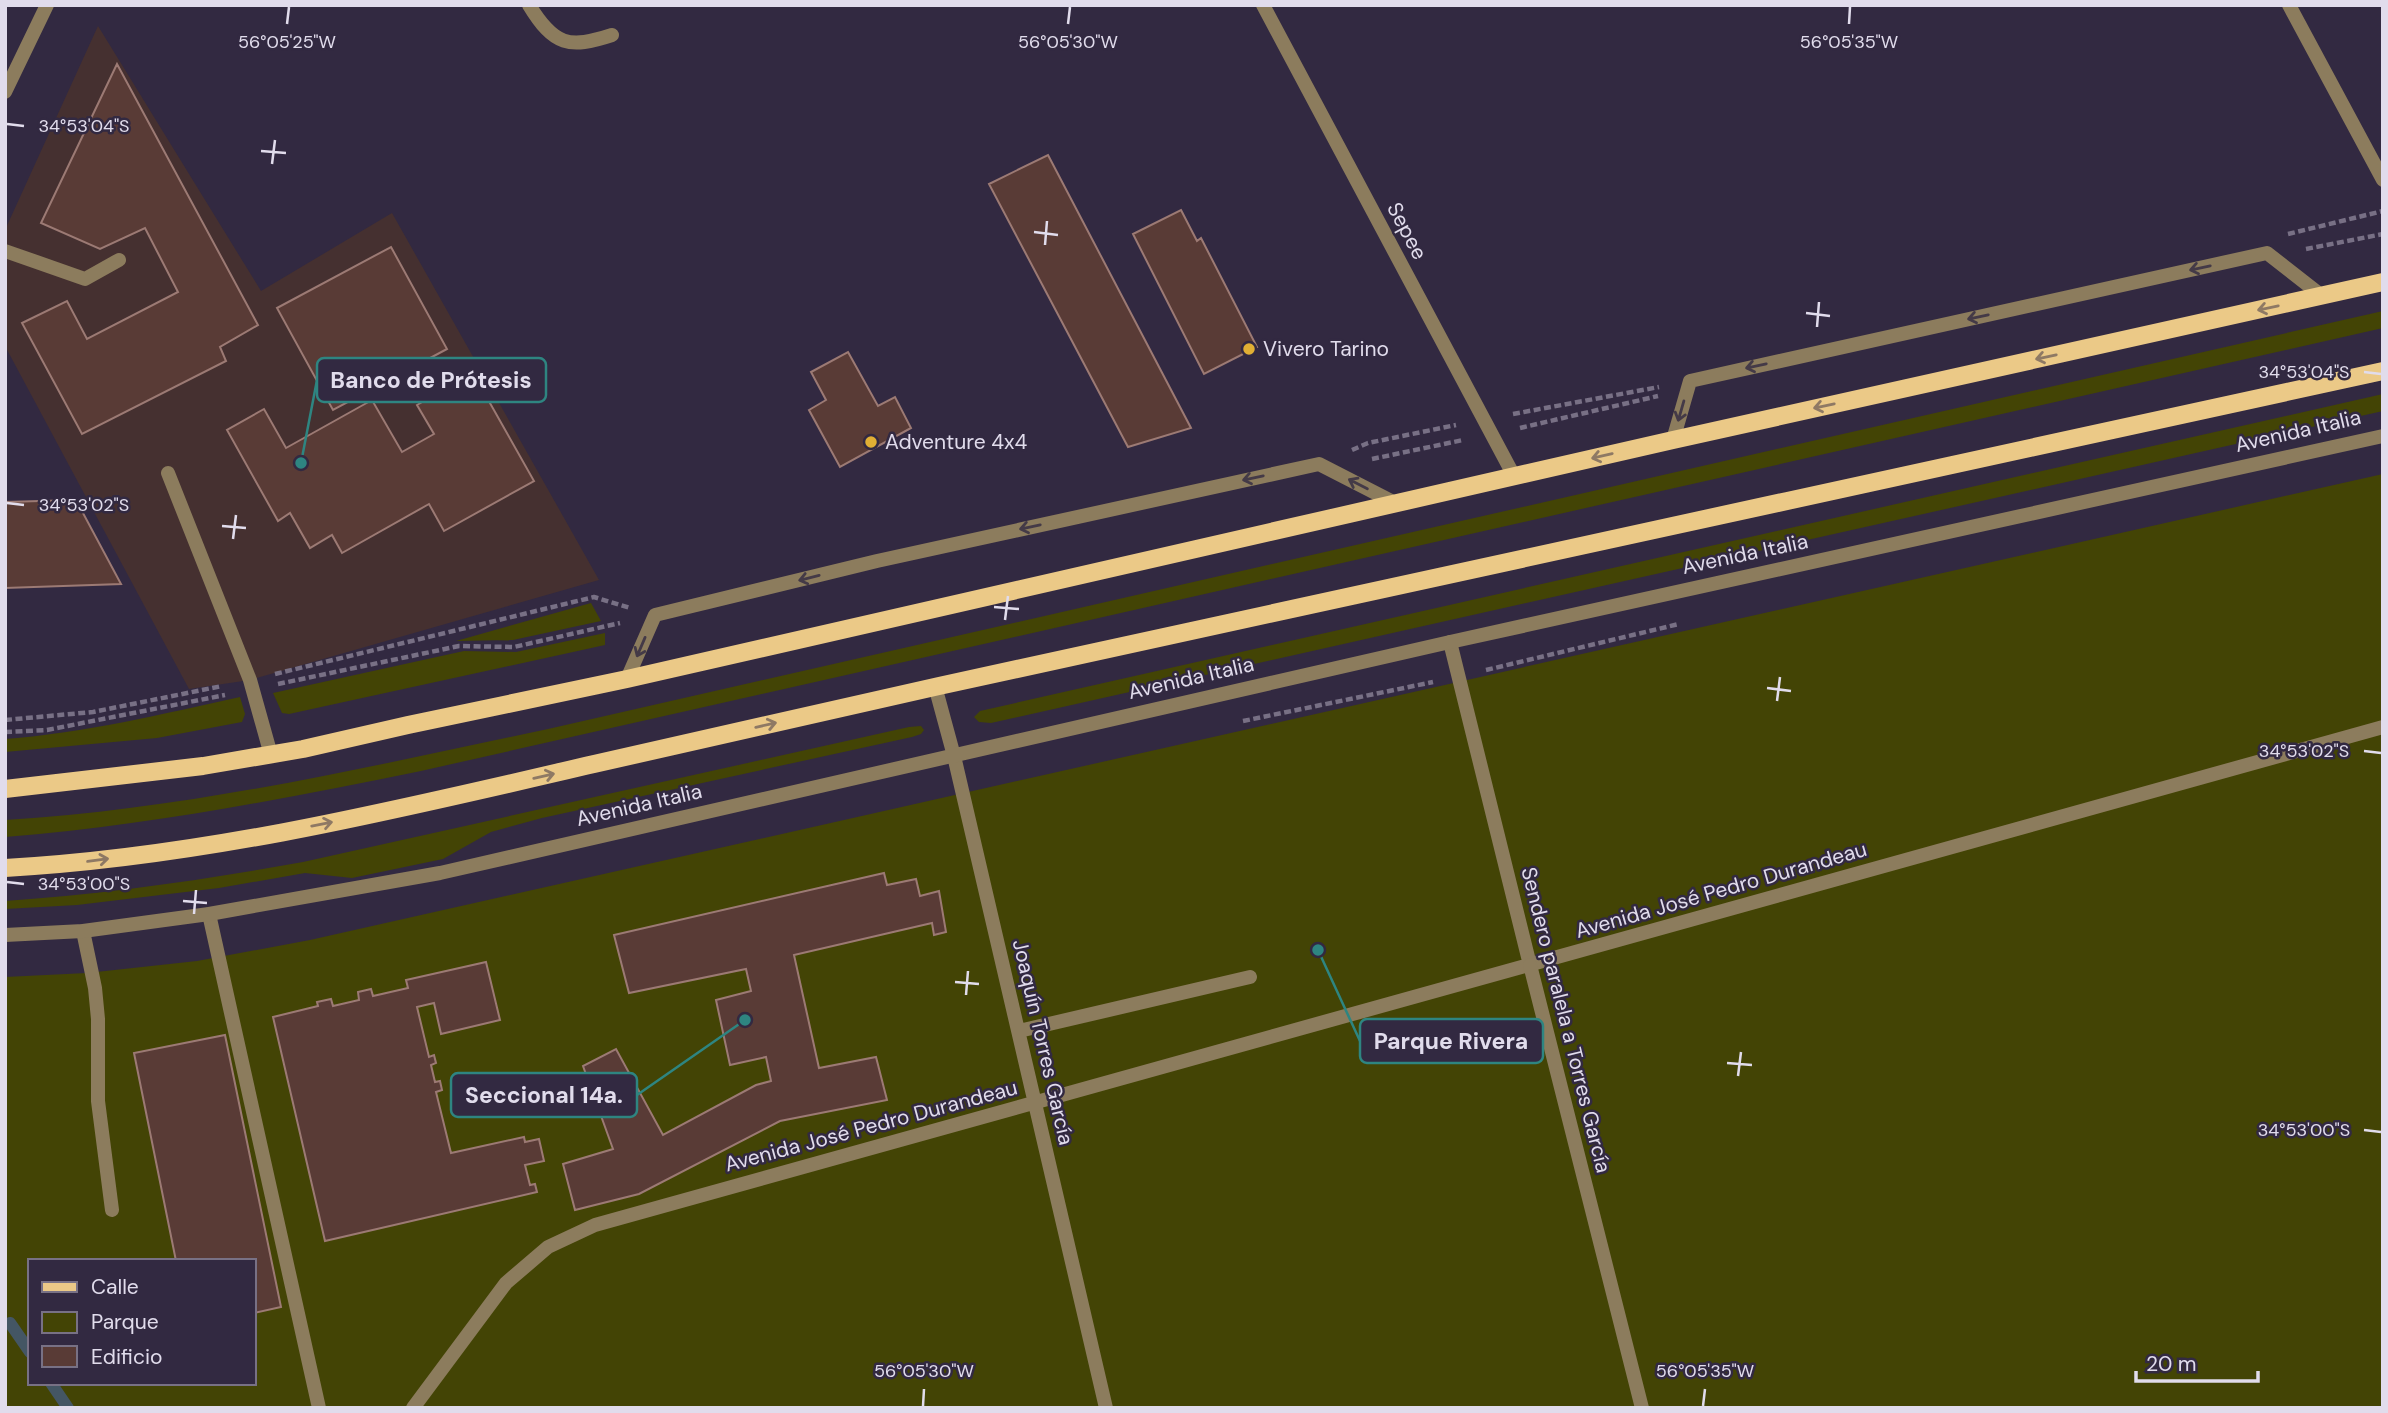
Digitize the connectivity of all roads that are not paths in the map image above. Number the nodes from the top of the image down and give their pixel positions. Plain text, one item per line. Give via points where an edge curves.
1 (47, 5) edge
2 (529, 5) edge
3 (1263, 5) edge
4 (2289, 5) edge
5 (612, 35) dead end
6 (5, 92) edge
7 (2383, 180) edge
8 (5, 251) edge
9 (119, 260) dead end
10 (2383, 282) edge
11 (2322, 296) junction
12 (2383, 371) edge
13 (2383, 436) edge
14 (1672, 440) junction
15 (167, 473) dead end
16 (1514, 476) junction
17 (1396, 504) junction
18 (1450, 642) junction
19 (627, 679) junction
20 (935, 687) junction
21 (2383, 727) edge
22 (271, 755) junction
23 (954, 756) junction
24 (5, 789) edge
25 (5, 868) edge
26 (209, 914) junction
27 (83, 930) junction
28 (5, 934) edge
29 (1530, 965) junction
30 (1250, 977) dead end
31 (1019, 1031) junction
32 (1036, 1102) junction
33 (112, 1210) dead end
34 (318, 1408) edge
35 (413, 1408) edge
36 (1106, 1408) edge
37 (1642, 1408) edge

1 - 6 street
2 - 5 street via 538,21 562,42 586,43
3 - 16 street, Sepee
4 - 7 street
8 - 9 street via 85,279
10 - 11 main road
11 -> 14 main road
11 -> 14 street via 2267,253 1690,381
12 - 20 main road, Avenida Italia
13 - 18 street, Avenida Italia
14 -> 16 main road
15 - 22 street via 251,685
16 - 17 main road
17 - 19 main road
17 -> 19 street via 1319,464 877,561 654,615
18 - 23 street, Avenida Italia
18 - 29 street, Sendero paralela a Torres García
19 - 22 main road
20 - 23 street, Joaquín Torres García
25 -> 20 main road, Avenida Italia via 62,865 260,837 425,804
21 - 29 street, Avenida José Pedro Durandeau
22 - 24 main road
23 - 26 street, Avenida Italia via 440,873
23 - 31 street, Joaquín Torres García
26 - 27 street, Avenida Italia
26 - 34 street
27 - 28 street, Avenida Italia
27 - 33 street via 95,988 98,1101
29 - 32 street, Avenida José Pedro Durandeau
29 - 37 street, Sendero paralela a Torres García
30 - 31 street
31 - 32 street, Joaquín Torres García
32 - 35 street, Avenida José Pedro Durandeau via 595,1224 548,1247 506,1283
32 - 36 street, Joaquín Torres García

